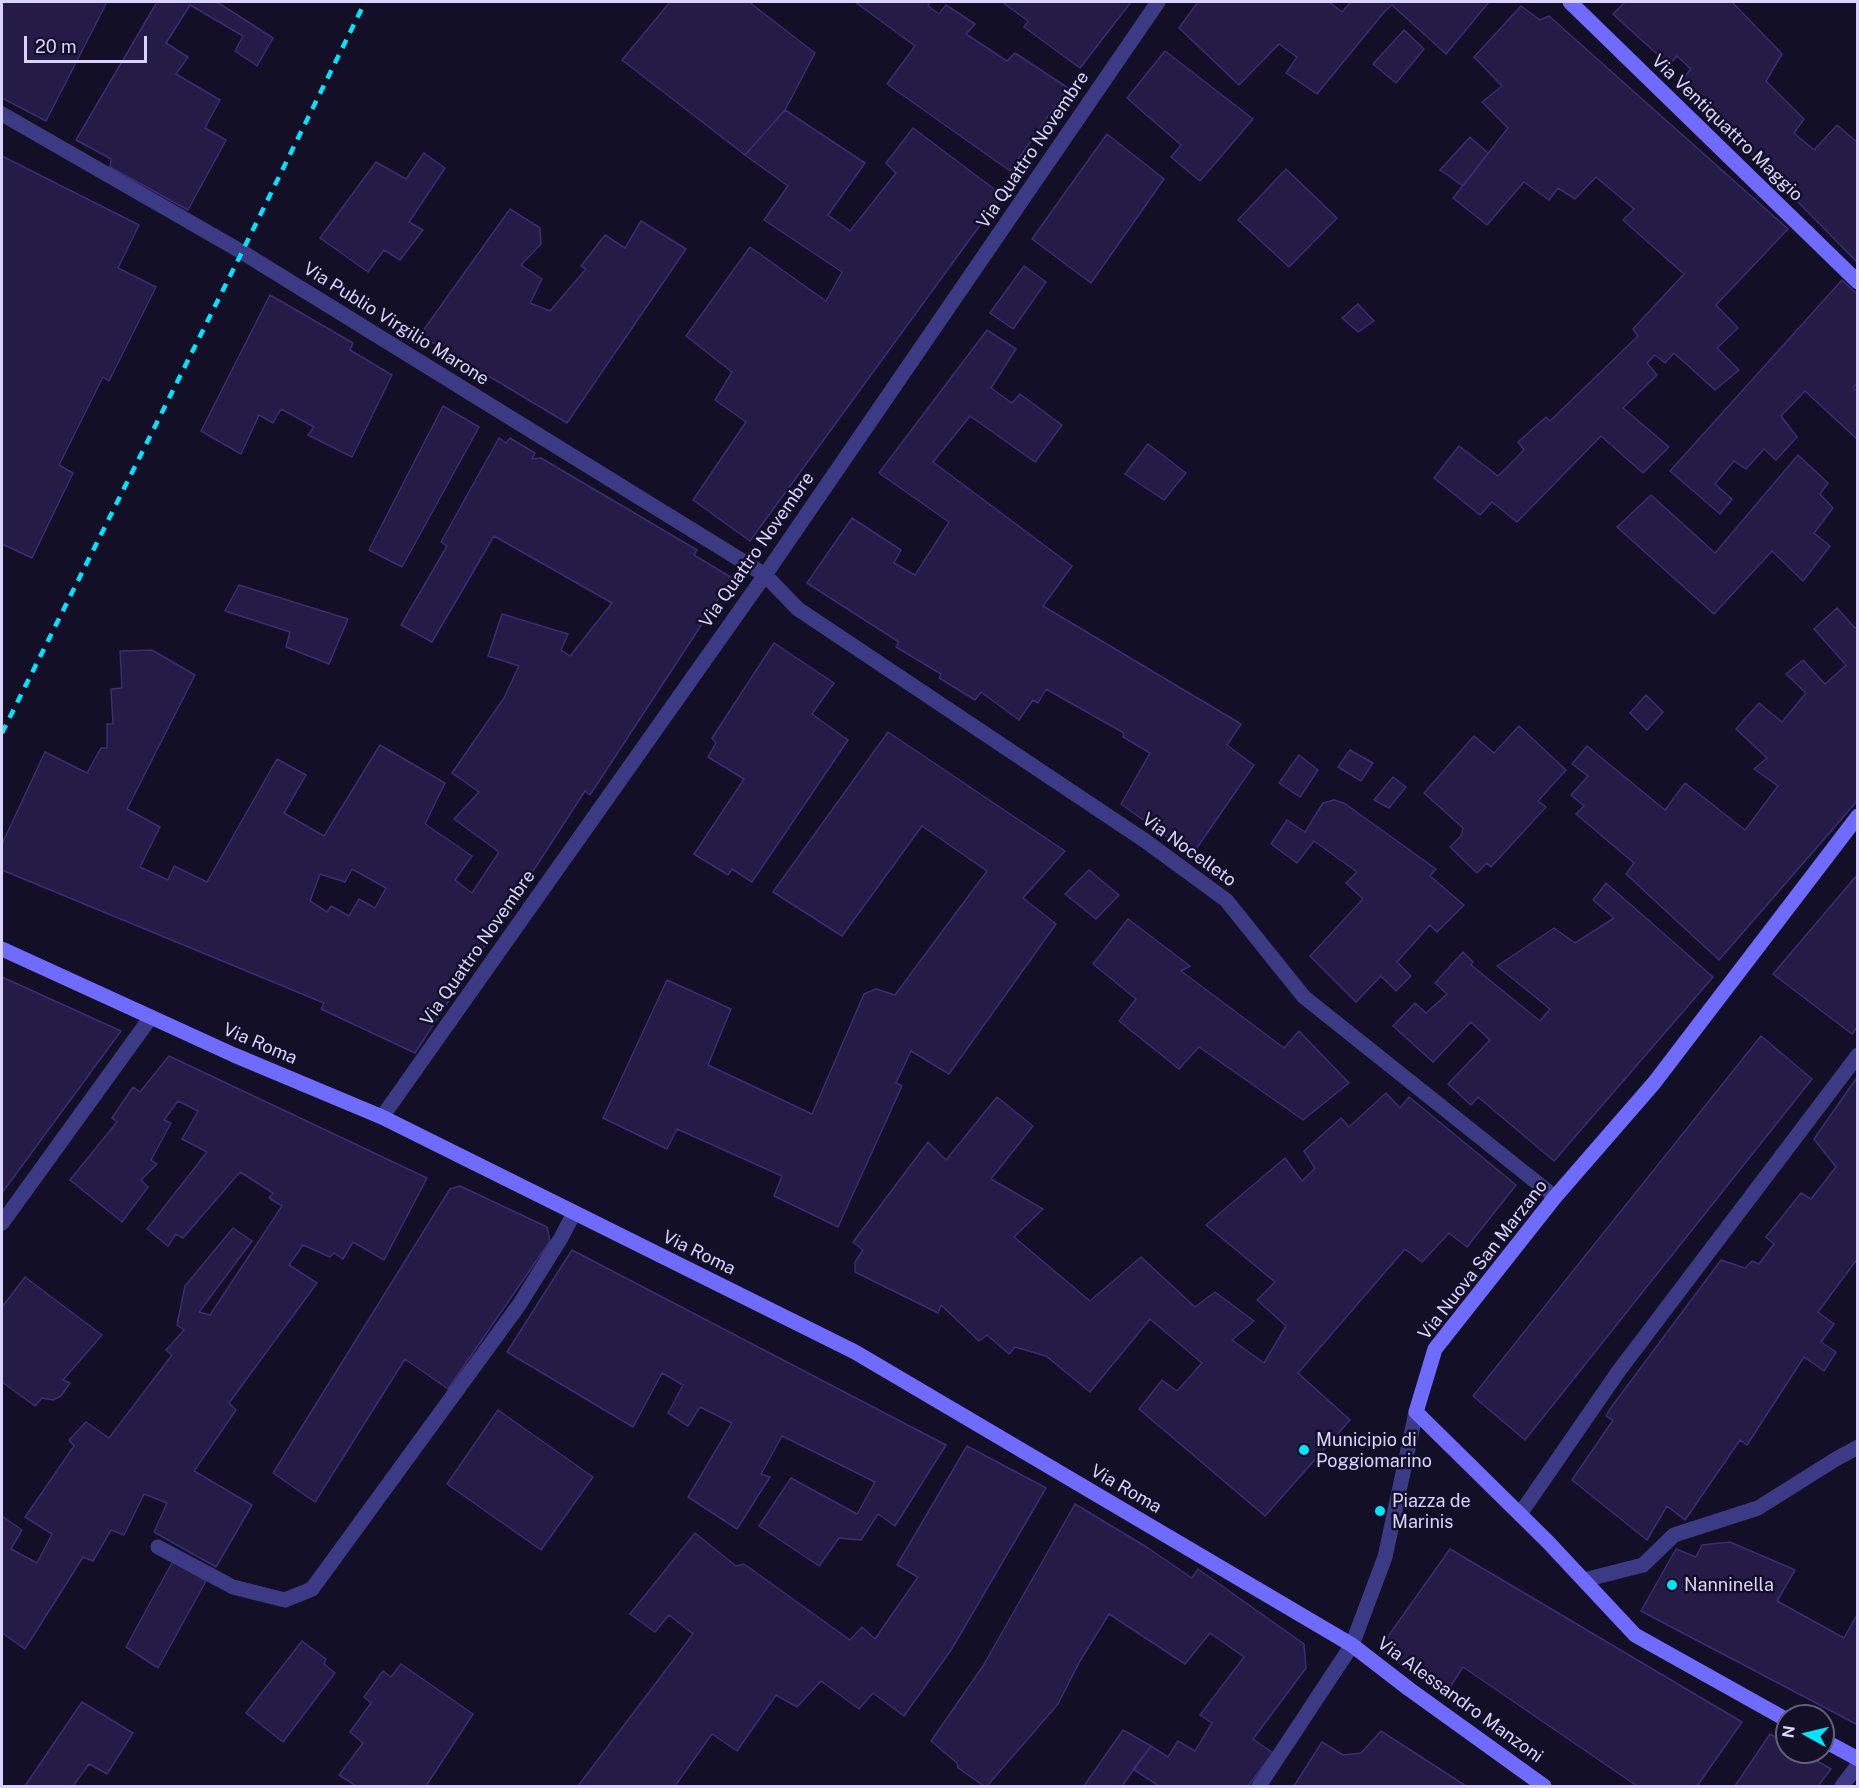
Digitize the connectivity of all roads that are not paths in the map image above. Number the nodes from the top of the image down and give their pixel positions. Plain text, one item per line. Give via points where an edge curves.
1 (1158, 2) edge
2 (1570, 2) edge
3 (2, 114) edge
4 (1857, 282) edge
5 (765, 575) junction
6 (1857, 816) edge
7 (2, 949) edge
8 (151, 1017) junction
9 (1857, 1055) edge
10 (382, 1117) junction
11 (1555, 1197) junction
12 (574, 1214) junction
13 (2, 1223) edge
14 (1416, 1412) junction
15 (1857, 1447) edge
16 (1520, 1514) junction
17 (158, 1547) dead end
18 (1584, 1580) junction
19 (1352, 1645) junction
20 (1775, 1713) edge
21 (1835, 1747) edge
22 (1857, 1759) edge
23 (1857, 1765) edge
24 (1259, 1786) edge
25 (1544, 1786) edge
26 (1842, 1786) edge

1 - 5 street, Via Quattro Novembre
2 - 4 main road, Via Ventiquattro Maggio
3 - 5 street, Via Publio Virgilio Marone via 242,252
5 - 10 street, Via Quattro Novembre
5 - 11 street, Via Nocelleto via 798,609 1144,840 1226,900 1304,997
6 - 11 main road, Via Nuova San Marzano via 1654,1083
7 - 8 main road, Via Roma
8 - 10 main road, Via Roma
8 - 13 street
9 - 16 street via 1618,1372
10 - 12 main road, Via Roma
11 - 14 main road, Via Nuova San Marzano via 1435,1348
12 - 17 street via 519,1305 312,1589 285,1600 233,1587
12 - 19 main road, Via Roma via 855,1352
14 - 16 main road
14 - 19 street via 1385,1557
15 - 18 street via 1758,1508 1674,1535 1643,1565
16 - 18 main road
18 - 20 main road via 1635,1635
19 - 24 street
19 - 25 main road, Via Alessandro Manzoni
21 - 22 main road
23 - 26 street

